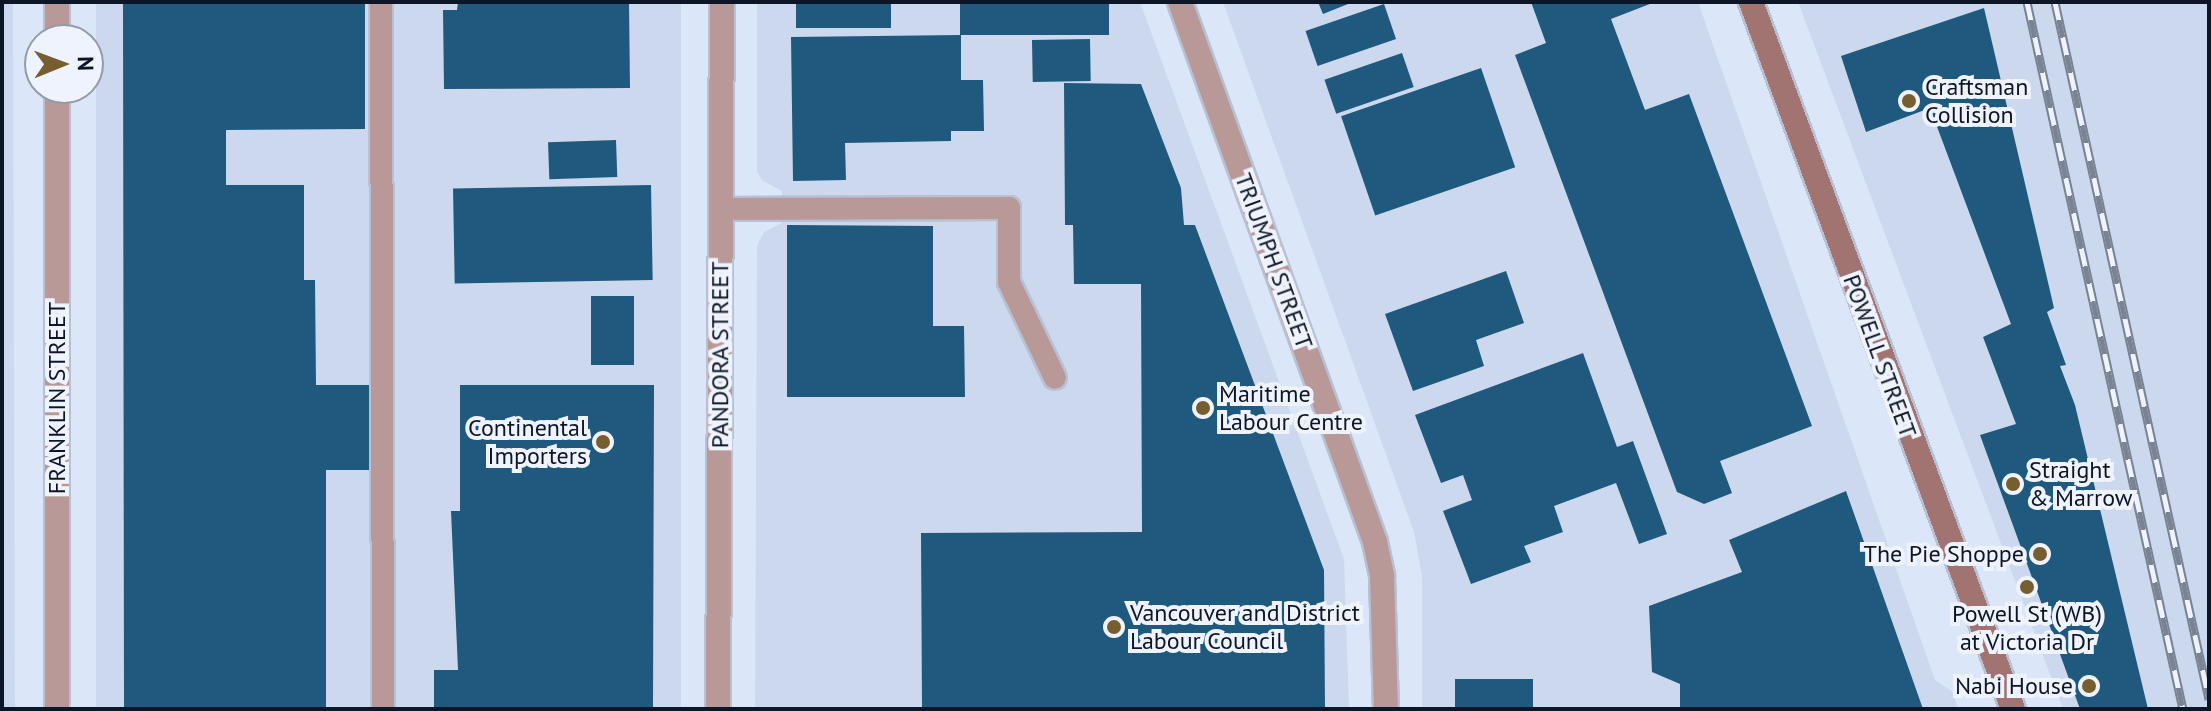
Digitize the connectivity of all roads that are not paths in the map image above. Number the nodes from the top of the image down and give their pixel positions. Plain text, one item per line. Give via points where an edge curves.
1 (57, 2) edge
2 (381, 2) edge
3 (722, 2) edge
4 (1180, 2) edge
5 (1751, 2) edge
6 (57, 24) edge
7 (57, 104) edge
8 (721, 209) junction
9 (1055, 378) dead end
10 (57, 709) edge
11 (383, 709) edge
12 (718, 709) edge
13 (1386, 709) edge
14 (2013, 709) edge

1 - 6 street
2 - 11 lane
3 - 8 street, PANDORA STREET
4 - 13 street, TRIUMPH STREET via 1375,542 1382,576
5 - 14 main road, POWELL STREET
7 - 10 street, FRANKLIN STREET
8 - 9 lane via 1009,208 1009,282
8 - 12 street, PANDORA STREET

